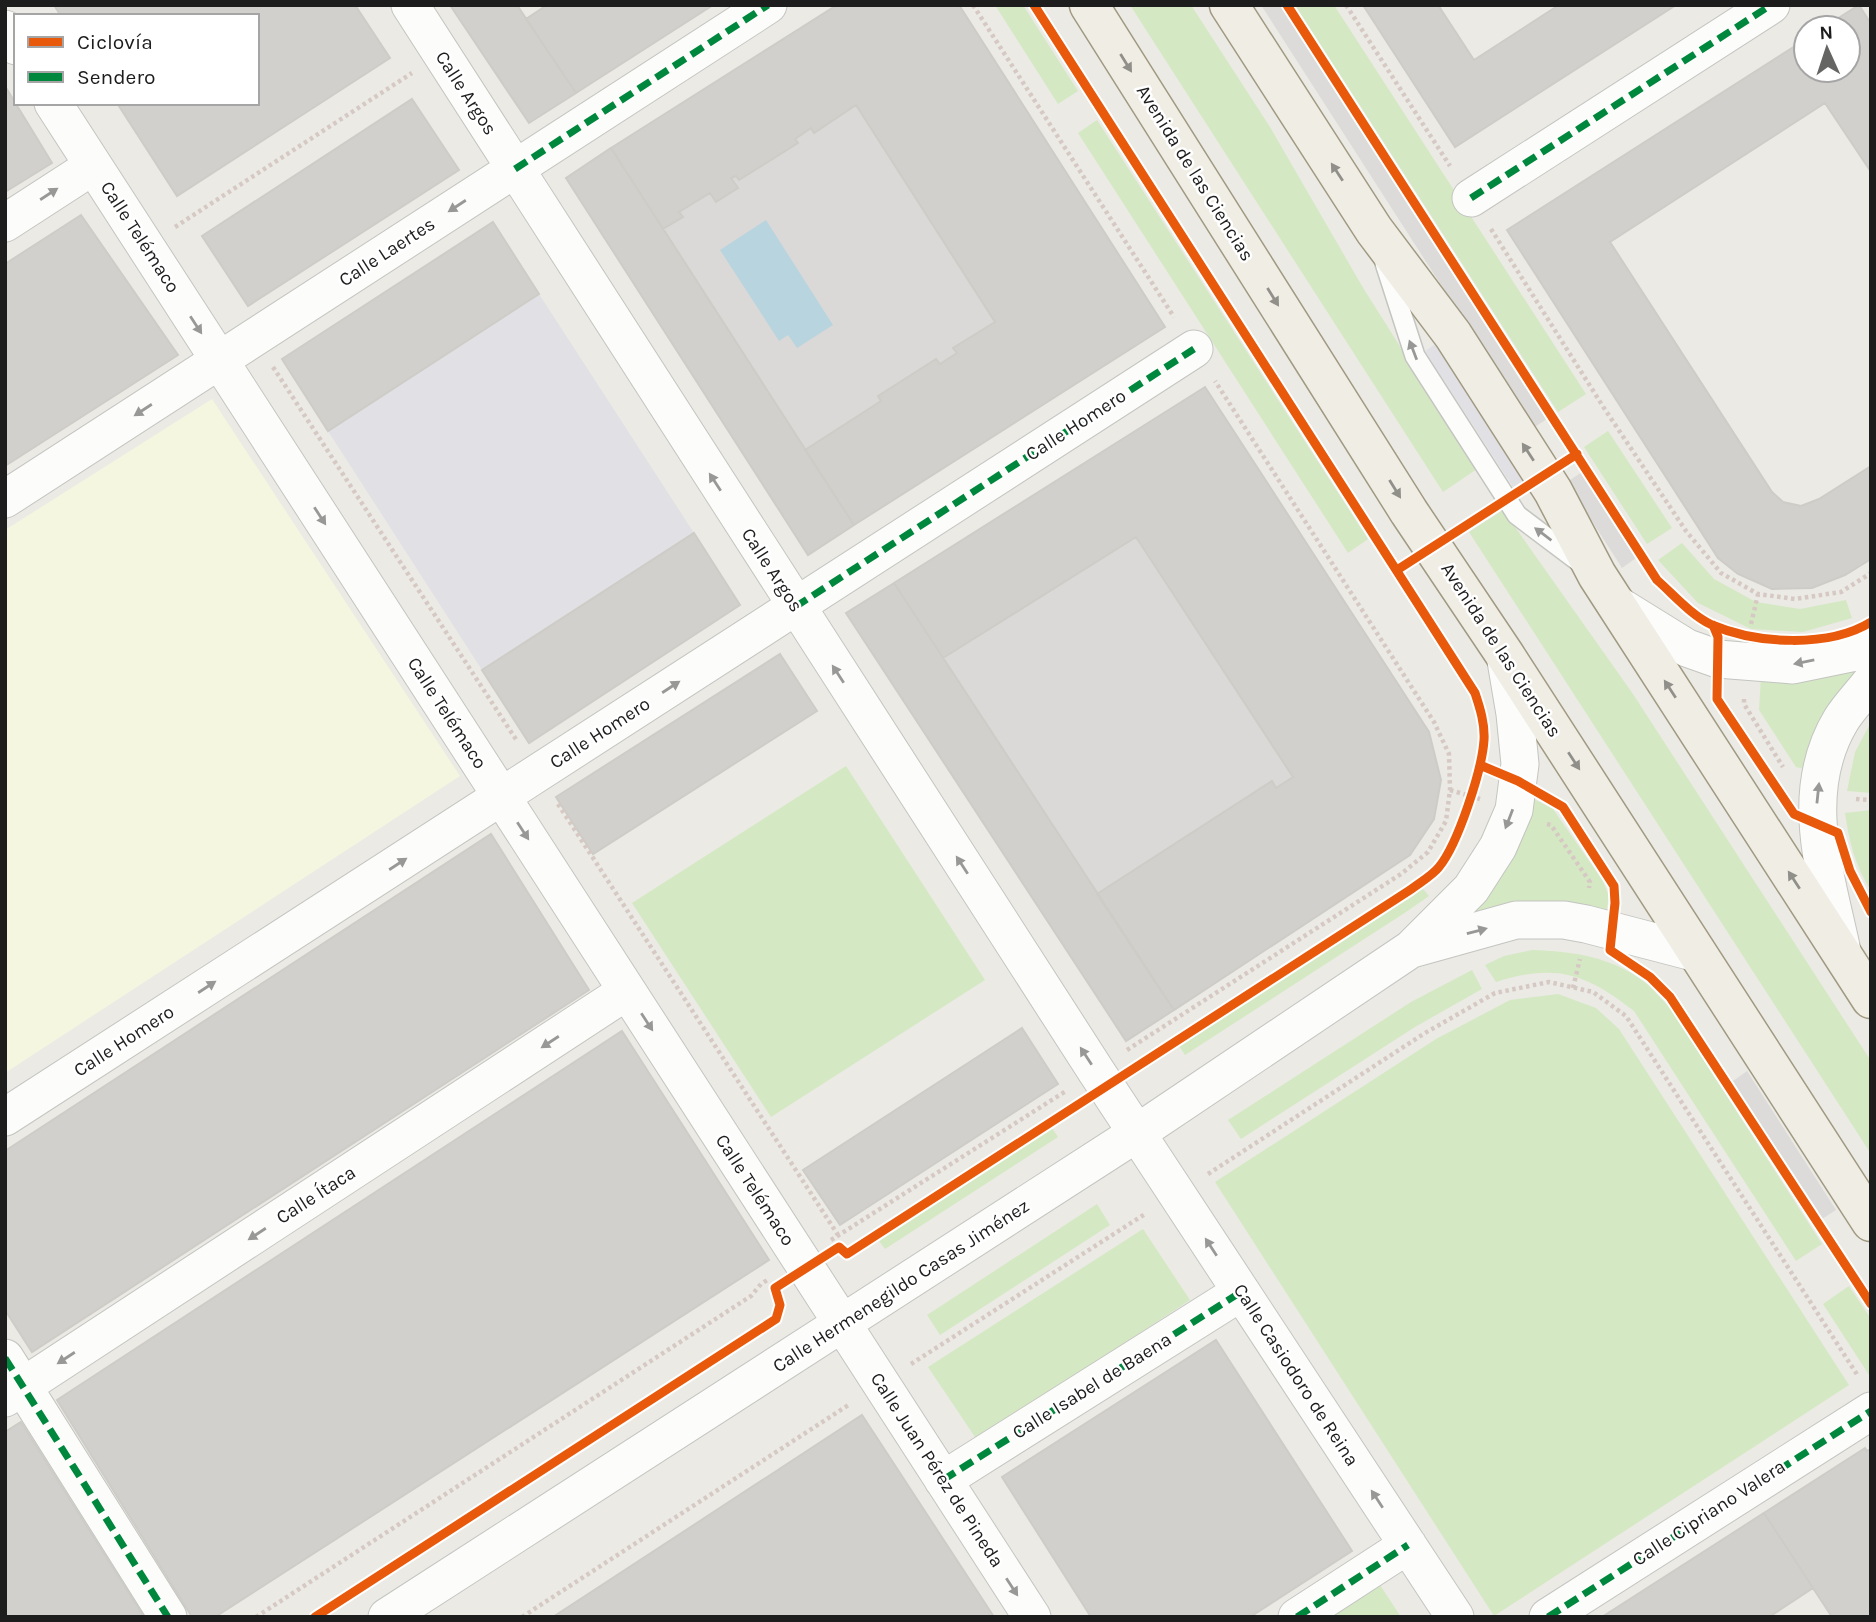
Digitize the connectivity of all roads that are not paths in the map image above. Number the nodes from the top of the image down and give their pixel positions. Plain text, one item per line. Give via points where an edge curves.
1 (410, 5) edge
2 (768, 5) edge
3 (1089, 5) edge
4 (1229, 5) edge
5 (1771, 5) edge
6 (54, 105) edge
7 (93, 166) junction
8 (514, 169) junction
9 (1471, 198) road end
10 (5, 223) edge
11 (1194, 349) road end
12 (219, 360) junction
13 (5, 499) edge
14 (1606, 590) junction
15 (795, 607) junction
16 (1871, 649) edge
17 (1505, 655) junction
18 (1871, 682) edge
19 (501, 797) junction
20 (1411, 949) junction
21 (1698, 953) junction
22 (1843, 956) junction
23 (627, 991) junction
24 (1871, 999) edge
25 (5, 1117) edge
26 (1136, 1133) junction
27 (1871, 1222) edge
28 (1241, 1292) junction
29 (842, 1324) junction
30 (11, 1381) edge
31 (1867, 1397) edge
32 (943, 1480) junction
33 (1408, 1545) junction
34 (168, 1617) edge
35 (387, 1617) edge
36 (1032, 1617) edge
37 (1297, 1617) edge
38 (1455, 1617) edge
39 (1548, 1617) edge

1 - 8 street, Calle Argos
2 - 8 street, Calle Laertes
3 -> 17 main road, Avenida de las Ciencias via 1409,512
14 -> 4 main road via 1553,491 1453,335 1374,230
5 - 9 street
6 - 7 street, Calle Telémaco
10 -> 7 street
7 -> 12 street, Calle Telémaco
8 -> 12 street, Calle Laertes
15 -> 8 street, Calle Argos
11 - 15 street, Calle Homero
12 -> 13 street, Calle Laertes
12 -> 19 street, Calle Telémaco
16 -> 14 street via 1793,665 1718,659 1686,648
22 -> 14 main road
19 -> 15 street, Calle Homero
26 -> 15 street, Calle Argos
17 -> 20 street, Calle Hermenegildo Casas Jiménez via 1520,764 1514,810 1498,848 1471,889
17 -> 21 main road, Avenida de las Ciencias
22 -> 18 street via 1818,842 1816,794 1824,756 1841,720
19 -> 23 street, Calle Telémaco
25 -> 19 street, Calle Homero
20 -> 21 street, Calle Hermenegildo Casas Jiménez via 1516,920 1564,920
20 - 26 street, Calle Hermenegildo Casas Jiménez
21 - 27 main road, Avenida de las Ciencias
22 - 24 main road
23 -> 29 street, Calle Telémaco
23 -> 30 street, Calle Ítaca
28 -> 26 street, Calle Casiodoro de Reina
26 - 29 street, Calle Hermenegildo Casas Jiménez
28 - 32 street, Calle Isabel de Baena
33 -> 28 street, Calle Casiodoro de Reina
29 - 32 street, Calle Juan Pérez de Pineda
29 - 35 street, Calle Hermenegildo Casas Jiménez
30 - 34 street
31 - 39 street, Calle Cipriano Valera
32 -> 36 street, Calle Juan Pérez de Pineda
33 - 37 street
33 - 38 street, Calle Casiodoro de Reina

